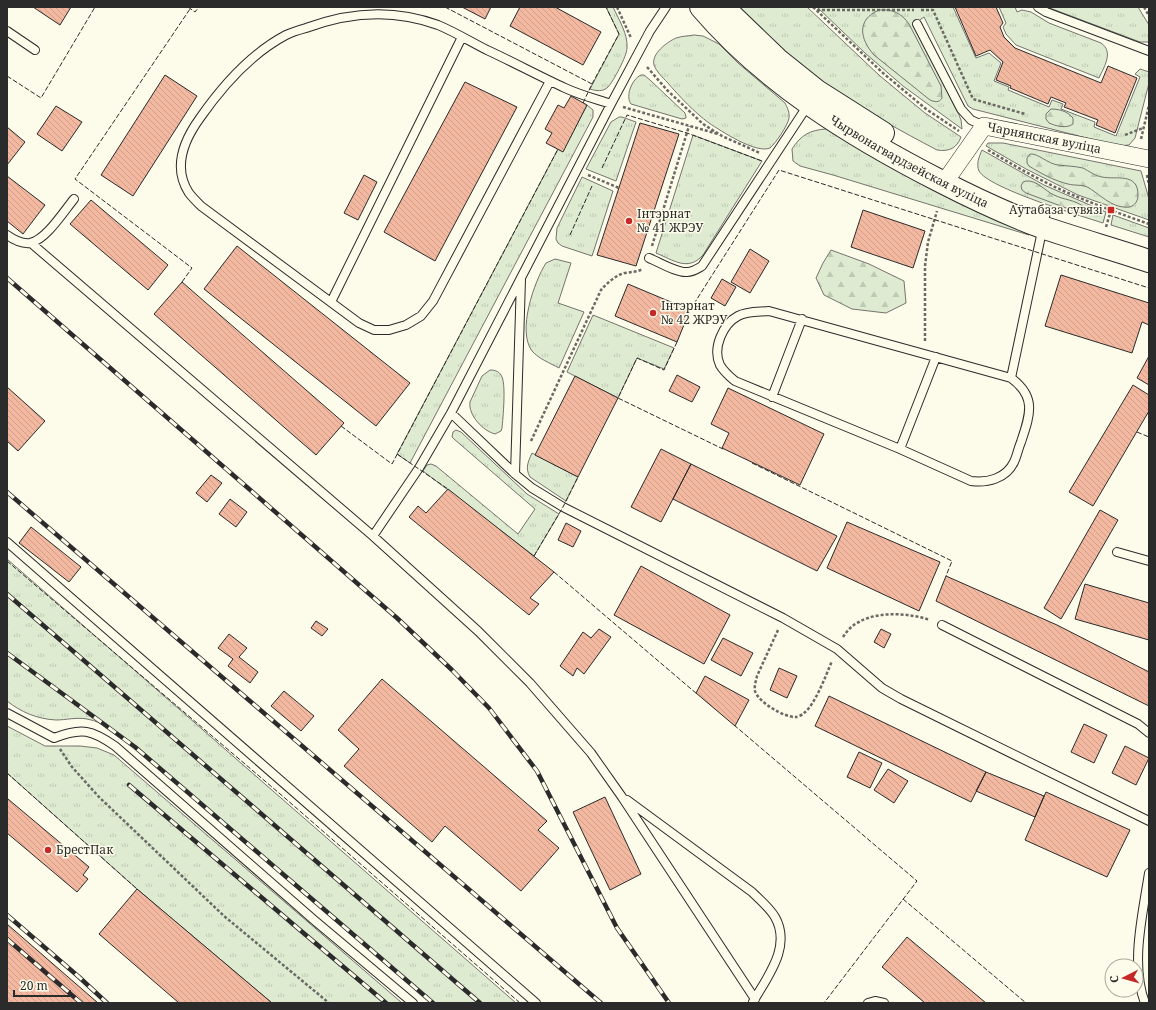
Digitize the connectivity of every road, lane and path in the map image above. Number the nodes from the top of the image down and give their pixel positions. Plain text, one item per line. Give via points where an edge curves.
1 (617, 7) edge
2 (666, 7) edge
3 (701, 7) edge
4 (722, 7) edge
5 (1038, 7) edge
6 (1144, 7) edge
7 (816, 10) dead end
8 (1149, 16) edge
9 (917, 24) dead end
10 (7, 32) edge
11 (462, 37) junction
12 (35, 50) dead end
13 (1149, 51) edge
14 (638, 54) junction
15 (550, 81) junction
16 (813, 97) junction
17 (611, 104) junction
18 (1031, 116) dead end
19 (689, 126) junction
20 (984, 126) junction
21 (1143, 128) dead end
22 (722, 136) junction
23 (1124, 136) dead end
24 (762, 154) dead end
25 (1149, 159) edge
26 (576, 171) junction
27 (948, 176) junction
28 (619, 188) dead end
29 (74, 199) dead end
30 (1111, 210) dead end
31 (937, 211) dead end
32 (1044, 219) junction
33 (1105, 231) junction
34 (7, 235) edge
35 (31, 243) junction
36 (1149, 246) edge
37 (649, 258) joint
38 (1149, 261) edge
39 (624, 274) dead end
40 (522, 277) junction
41 (331, 302) junction
42 (802, 319) junction
43 (925, 354) junction
44 (936, 357) junction
45 (1011, 378) junction
46 (772, 397) junction
47 (451, 413) junction
48 (528, 446) dead end
49 (900, 449) junction
50 (515, 474) junction
51 (373, 536) junction
52 (7, 542) edge
53 (1117, 552) dead end
54 (1149, 561) edge
55 (783, 618) junction
56 (942, 625) joint
57 (837, 649) junction
58 (7, 713) edge
59 (1149, 733) edge
60 (54, 738) junction
61 (622, 796) junction
62 (1149, 821) edge
63 (1149, 874) edge
64 (754, 1001) edge
65 (329, 1003) edge
66 (413, 1003) edge
67 (536, 1003) edge
68 (868, 1003) edge
69 (884, 1003) edge
70 (1145, 1003) edge

1 - 14 path
2 - 14 lane
3 - 16 main road, Чырвонагвардзейская вуліца via 753,60 782,84
4 - 16 main road, Чырвонагвардзейская вуліца
5 - 13 lane
6 - 8 path
7 - 18 path via 932,10 973,98
9 - 20 lane via 961,110 971,120
10 - 12 lane
11 - 15 lane
11 - 41 lane
11 - 41 lane via 410,16 381,14 350,16 318,23 287,35 258,54 234,75 212,100 183,146 181,178 189,193 201,206
14 - 17 lane
14 - 22 path via 651,73 677,101 703,124
15 - 17 lane
15 - 41 lane via 433,300 421,316 406,326 374,330 359,323
16 - 27 main road, Чырвонагвардзейская вуліца via 840,125 874,145 907,164
16 - 37 lane via 702,266 681,272
17 - 19 path
17 - 26 lane
19 - 22 path
19 - 37 path
20 - 25 street, Чарнянская вуліца
20 - 27 street, Чарнянская вуліца
21 - 23 path
22 - 24 path
26 - 28 path
26 - 40 lane
27 - 32 main road, Чырвонагвардзейская вуліца via 991,206
29 - 35 lane via 48,231
30 - 33 path
31 - 43 path via 928,242 925,266
32 - 33 main road, Чырвонагвардзейская вуліца
32 - 38 main road, Чырвонагвардзейская вуліца
32 - 45 lane
33 - 36 main road, Чырвонагвардзейская вуліца
34 - 35 lane via 21,243
35 - 51 lane
39 - 48 path via 608,282 596,299
40 - 47 lane
40 - 50 lane
42 - 43 lane
42 - 46 lane
42 - 46 lane via 769,311 752,312 738,316 726,326 719,339 717,352 726,374 735,381
43 - 44 lane
44 - 45 lane
44 - 49 lane
45 - 49 lane via 1025,391 1029,418 1013,464 999,477 990,481 971,481
46 - 49 lane
47 - 50 lane
47 - 51 lane via 419,468
50 - 55 lane via 563,507
51 - 61 lane via 478,631 525,678 591,753
52 - 67 lane
53 - 54 lane
55 - 57 lane
55 - 57 path via 755,684 755,691 765,704 788,716 803,715 813,703
56 - 57 path via 912,616 869,617 849,628
56 - 59 lane via 1138,724
57 - 62 lane via 882,688
58 - 60 lane
60 - 65 path via 72,767 99,797 224,916
60 - 66 lane via 78,731 92,732 115,746
61 - 64 lane
61 - 64 lane via 752,892 776,918 780,933 777,959
63 - 70 lane via 1139,951 1139,973
68 - 69 lane

